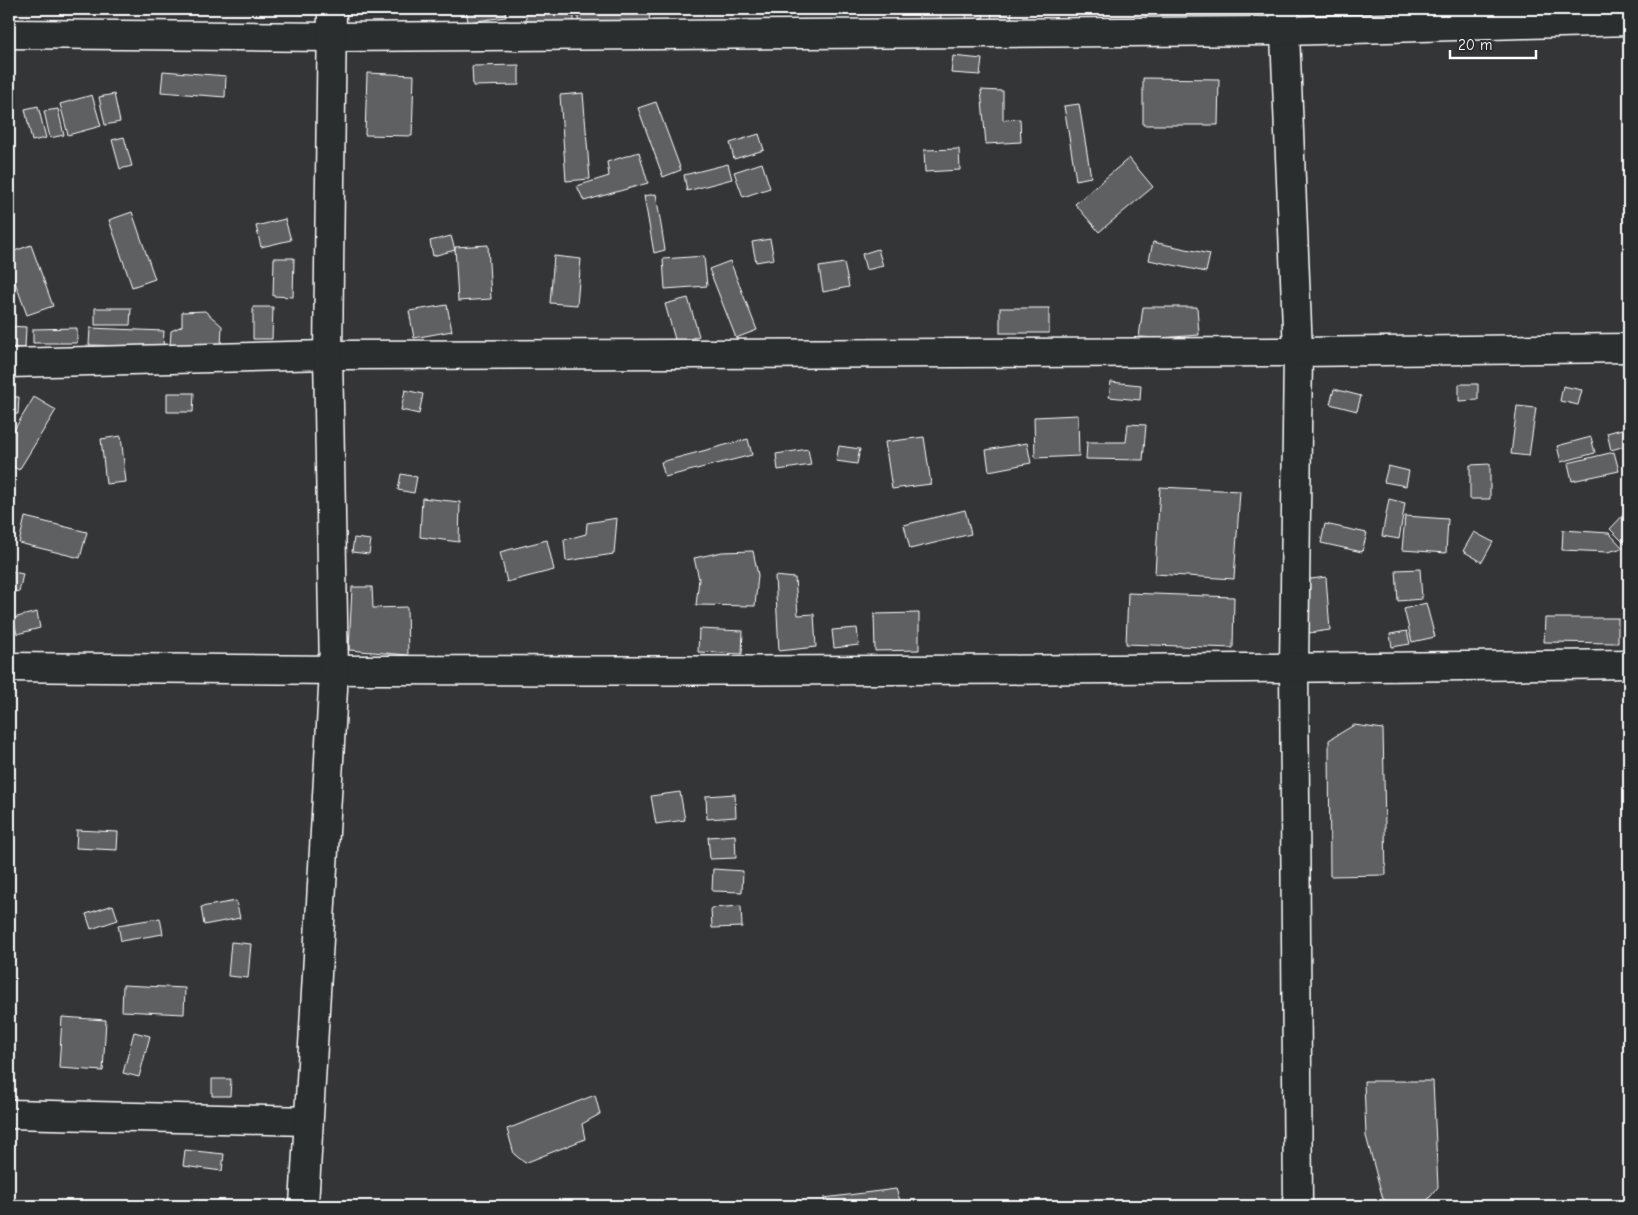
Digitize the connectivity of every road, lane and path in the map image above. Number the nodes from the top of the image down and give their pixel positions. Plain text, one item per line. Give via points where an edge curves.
1 (332, 9) edge
2 (1285, 20) edge
3 (1629, 22) edge
4 (9, 34) edge
5 (332, 37) junction
6 (1629, 348) edge
7 (1298, 352) junction
8 (328, 355) junction
9 (9, 363) edge
10 (1629, 664) edge
11 (9, 667) edge
12 (1294, 668) junction
13 (334, 671) junction
14 (9, 1114) edge
15 (308, 1121) junction
16 (304, 1206) edge
17 (1298, 1206) edge

1 - 5 street
2 - 3 street
2 - 5 street
2 - 7 street
4 - 5 street
5 - 8 street
6 - 7 street
7 - 8 street
7 - 12 street
8 - 9 street
8 - 13 street
10 - 12 street
11 - 13 street
12 - 13 street
12 - 17 street
13 - 15 street
14 - 15 street
15 - 16 street

